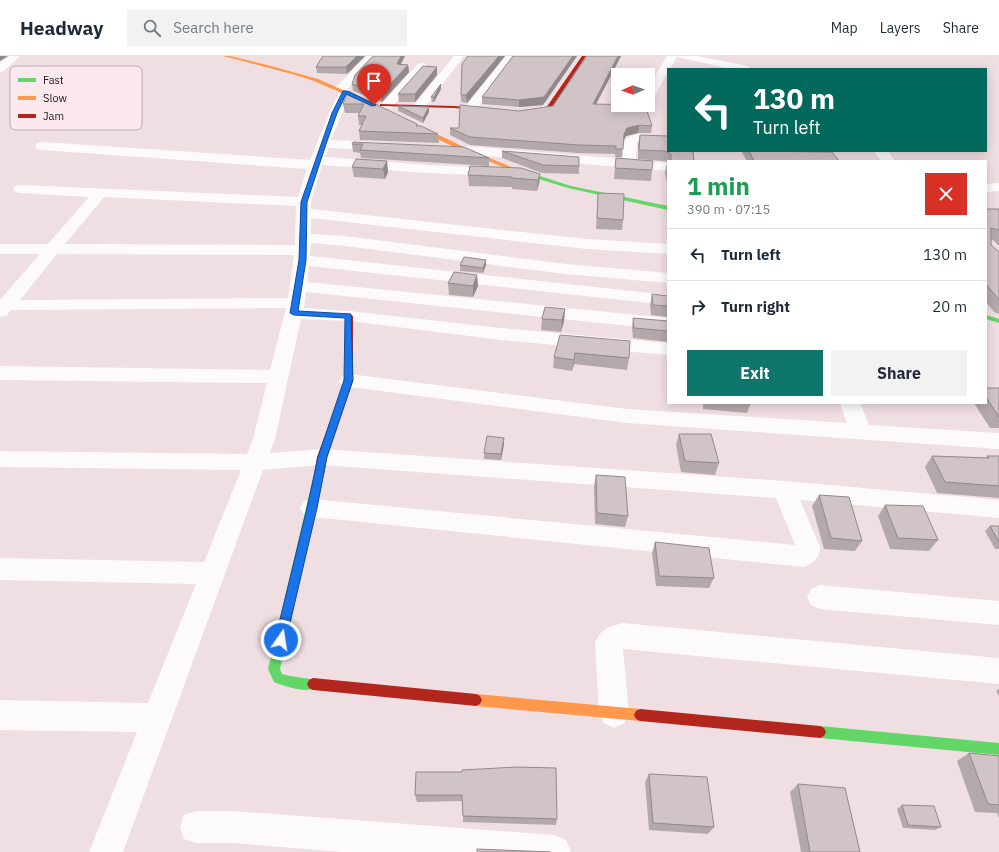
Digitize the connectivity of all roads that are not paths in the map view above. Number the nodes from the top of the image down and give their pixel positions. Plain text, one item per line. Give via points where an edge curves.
1 (15, 56) edge
2 (225, 56) edge
3 (373, 56) edge
4 (459, 56) edge
5 (512, 56) edge
6 (584, 56) edge
7 (672, 56) edge
8 (681, 56) edge
9 (422, 66) edge
10 (741, 68) edge
11 (0, 69) edge
12 (655, 85) edge
13 (342, 91) junction
14 (374, 105) junction
15 (386, 105) junction
16 (420, 106) junction
17 (470, 109) junction
18 (498, 111) edge
19 (512, 112) edge
20 (667, 140) edge
21 (42, 146) dead end
22 (392, 147) edge
23 (431, 148) edge
24 (470, 150) junction
25 (319, 156) junction
26 (629, 163) junction
27 (667, 167) edge
28 (523, 173) junction
29 (999, 187) edge
30 (987, 188) edge
31 (20, 189) dead end
32 (101, 192) junction
33 (304, 208) junction
34 (667, 208) edge
35 (0, 249) edge
36 (53, 249) junction
37 (303, 249) junction
38 (667, 249) edge
39 (667, 278) edge
40 (667, 300) edge
41 (296, 301) junction
42 (2, 307) edge
43 (349, 316) junction
44 (987, 317) edge
45 (999, 321) edge
46 (667, 324) edge
47 (667, 349) edge
48 (0, 373) edge
49 (278, 377) junction
50 (349, 380) junction
51 (850, 404) edge
52 (861, 431) junction
53 (999, 441) edge
54 (322, 457) junction
55 (0, 459) edge
56 (256, 462) junction
57 (784, 490) junction
58 (312, 508) junction
59 (999, 509) edge
60 (0, 570) edge
61 (213, 573) junction
62 (820, 597) dead end
63 (999, 613) edge
64 (999, 671) edge
65 (614, 713) junction
66 (0, 715) edge
67 (157, 718) junction
68 (999, 749) edge
69 (196, 827) dead end
70 (106, 852) edge
71 (554, 852) edge

1 - 11 street
2 - 13 street via 300,75
3 - 13 street
4 - 16 street
5 - 17 street
6 - 19 street via 548,109
7 - 12 street
8 - 10 street
9 - 15 street
13 - 14 street
13 - 25 street
14 - 15 street
14 - 24 street
15 - 16 street
16 - 17 street
17 - 18 street
20 - 26 street via 631,140
21 - 25 street
22 - 25 street
23 - 24 street
24 - 26 street
24 - 28 street
25 - 28 street via 427,169
25 - 33 street
26 - 27 street
28 - 34 street
29 - 30 street
31 - 32 street
32 - 33 street
32 - 36 street
33 - 37 street
33 - 38 street via 587,244
35 - 36 street
36 - 37 street
36 - 42 street
37 - 39 street via 345,241 551,268
37 - 40 street
37 - 41 street
41 - 42 street
41 - 43 street
41 - 46 street
41 - 49 street
43 - 47 street via 501,334
43 - 50 street
44 - 45 street
48 - 49 street
49 - 56 street
50 - 52 street via 627,416
50 - 54 street
51 - 52 street
52 - 53 street
54 - 56 street
54 - 57 street
54 - 58 street
55 - 56 street
56 - 61 street
57 - 58 street via 808,548 804,556
57 - 59 street
58 - 65 street via 274,669 278,678 290,682
60 - 61 street
61 - 67 street
62 - 63 street
64 - 65 street via 624,636 614,638 609,643
65 - 68 street
66 - 67 street
67 - 70 street
69 - 71 street via 234,827

